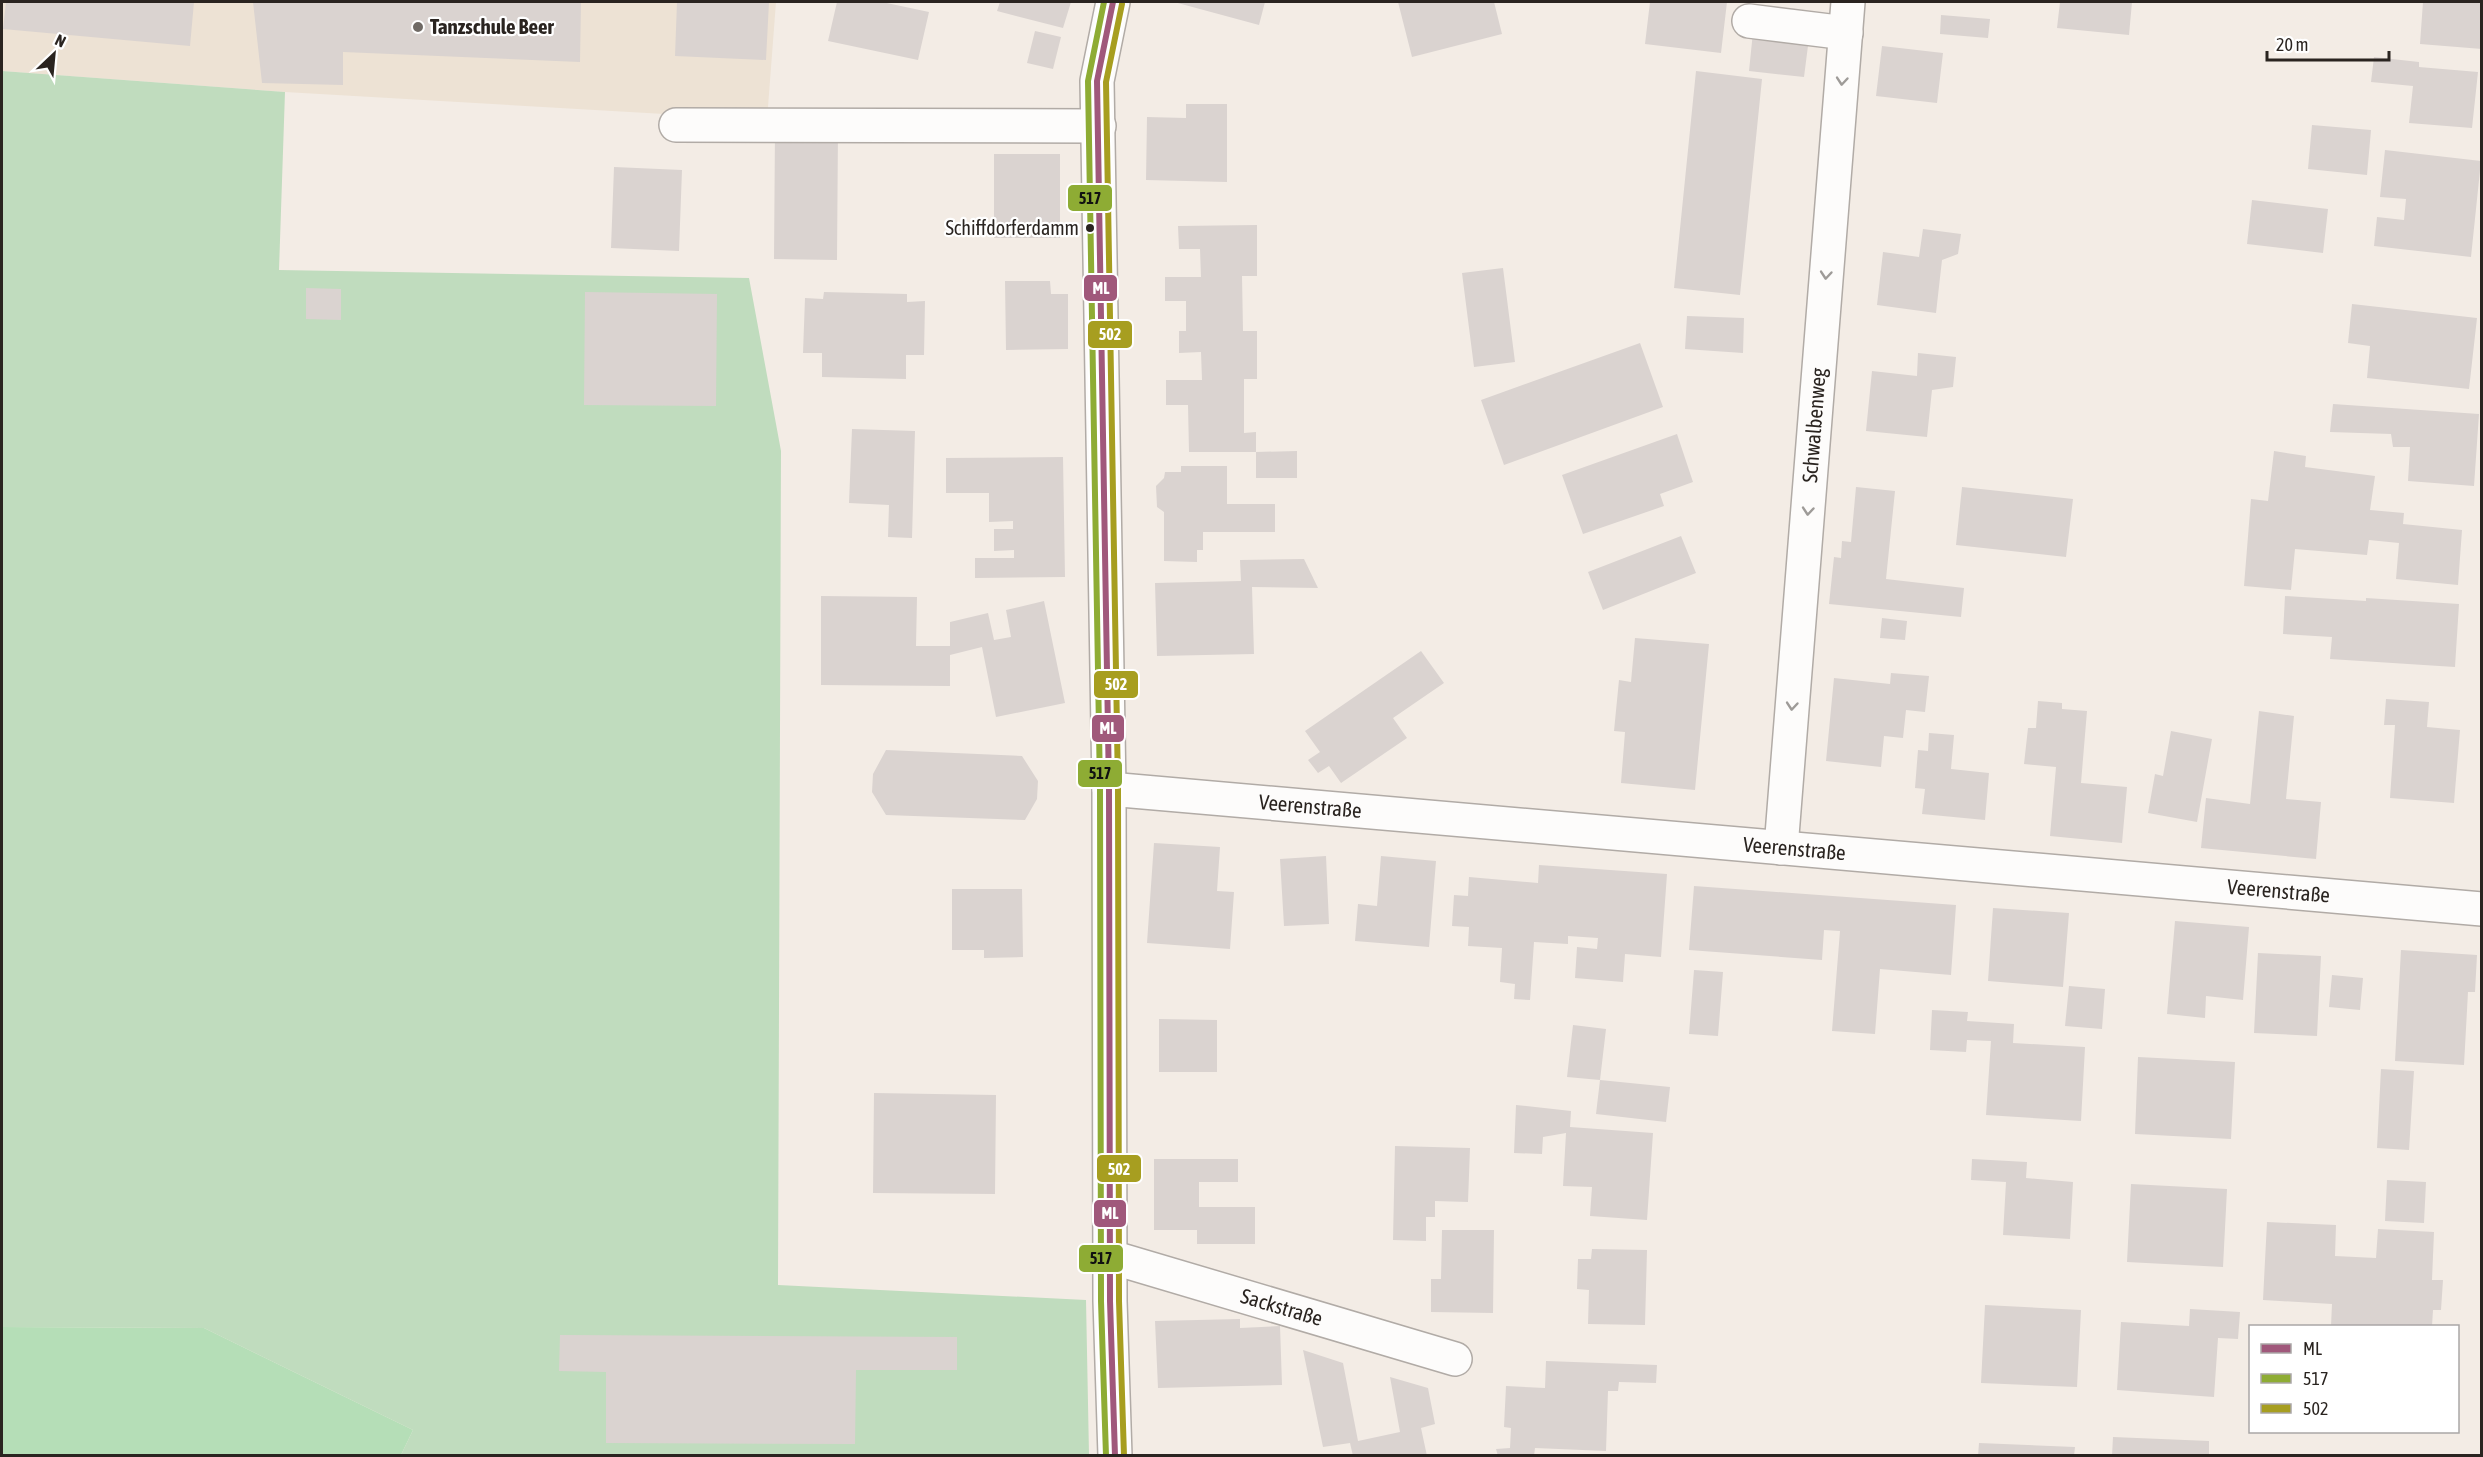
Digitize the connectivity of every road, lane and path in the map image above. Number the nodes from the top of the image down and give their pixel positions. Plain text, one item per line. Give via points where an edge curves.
1 (1113, 2) edge
2 (1847, 17) edge
3 (1749, 21) dead end
4 (676, 124) dead end
5 (1099, 126) junction
6 (1109, 789) junction
7 (1781, 848) junction
8 (2481, 909) edge
9 (1110, 1257) junction
10 (1455, 1359) dead end
11 (1115, 1455) edge

1 - 5 street via 1097,81
2 - 3 street
2 -> 7 street, Schwalbenweg
4 - 5 street
5 - 6 street
6 - 7 street, Veerenstraße
6 - 9 street
7 - 8 street, Veerenstraße
9 - 10 street, Sackstraße
9 - 11 street

